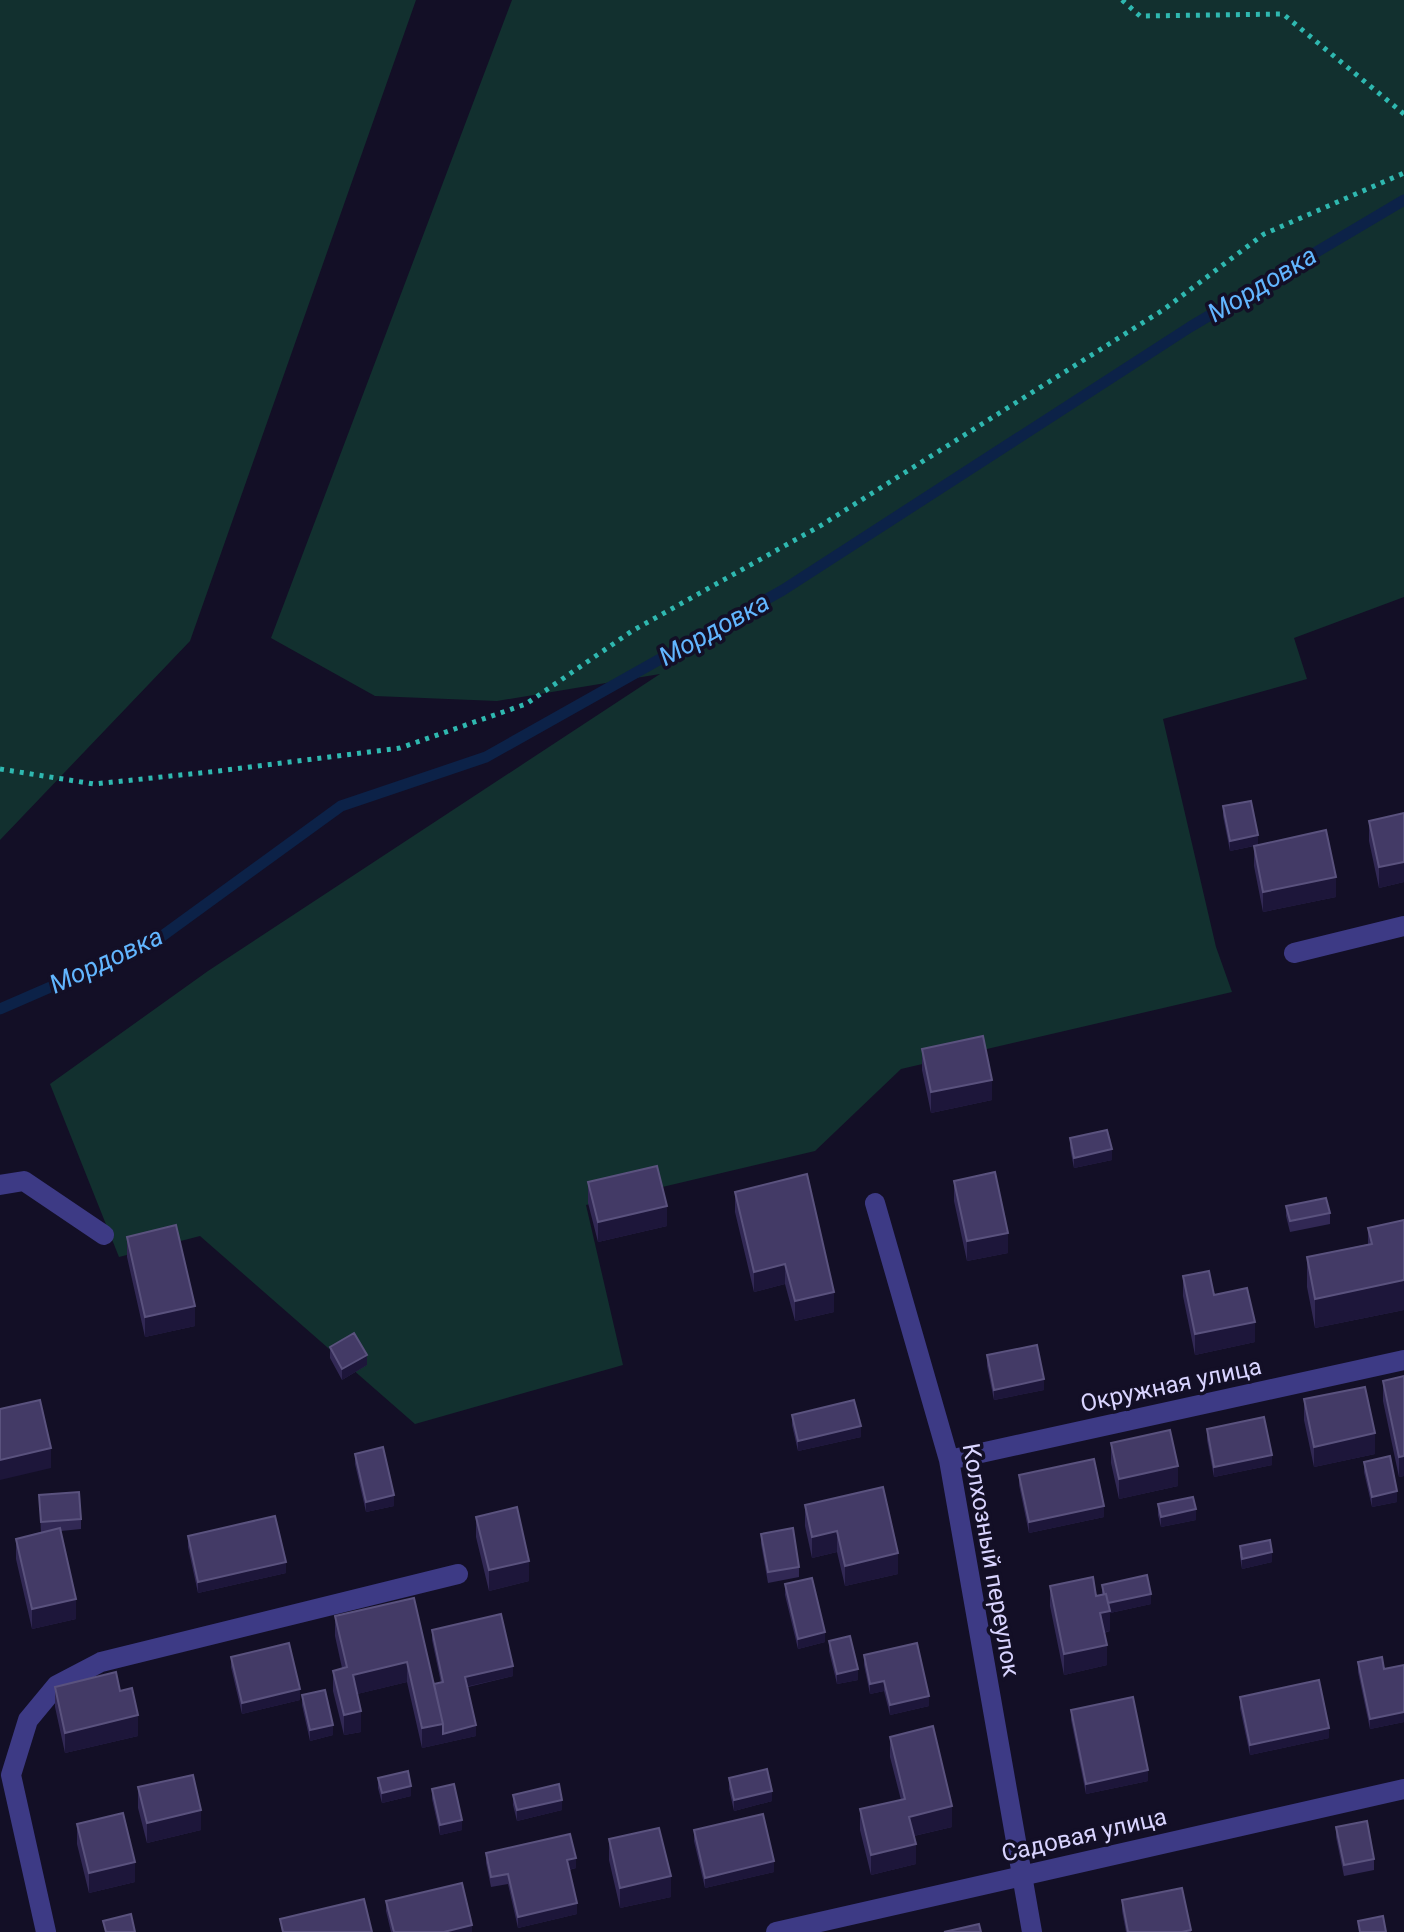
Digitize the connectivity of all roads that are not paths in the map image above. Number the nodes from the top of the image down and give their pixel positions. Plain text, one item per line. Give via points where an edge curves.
1 (1404, 926) edge
2 (1294, 953) dead end
3 (0, 1185) edge
4 (875, 1203) dead end
5 (104, 1235) dead end
6 (1404, 1360) edge
7 (949, 1460) junction
8 (458, 1574) dead end
9 (5, 1768) edge
10 (1404, 1789) edge
11 (1019, 1876) junction
12 (46, 1932) edge
13 (776, 1932) edge
14 (1032, 1932) edge

1 - 2 street
3 - 5 street via 24,1181
4 - 7 street, Колхозный переулок
6 - 7 street, Окружная улица
7 - 11 street, Колхозный переулок
8 - 9 street via 101,1662 57,1685 28,1720
9 - 12 street
10 - 11 street, Садовая улица
11 - 13 street, Садовая улица
11 - 14 street, Колхозный переулок

